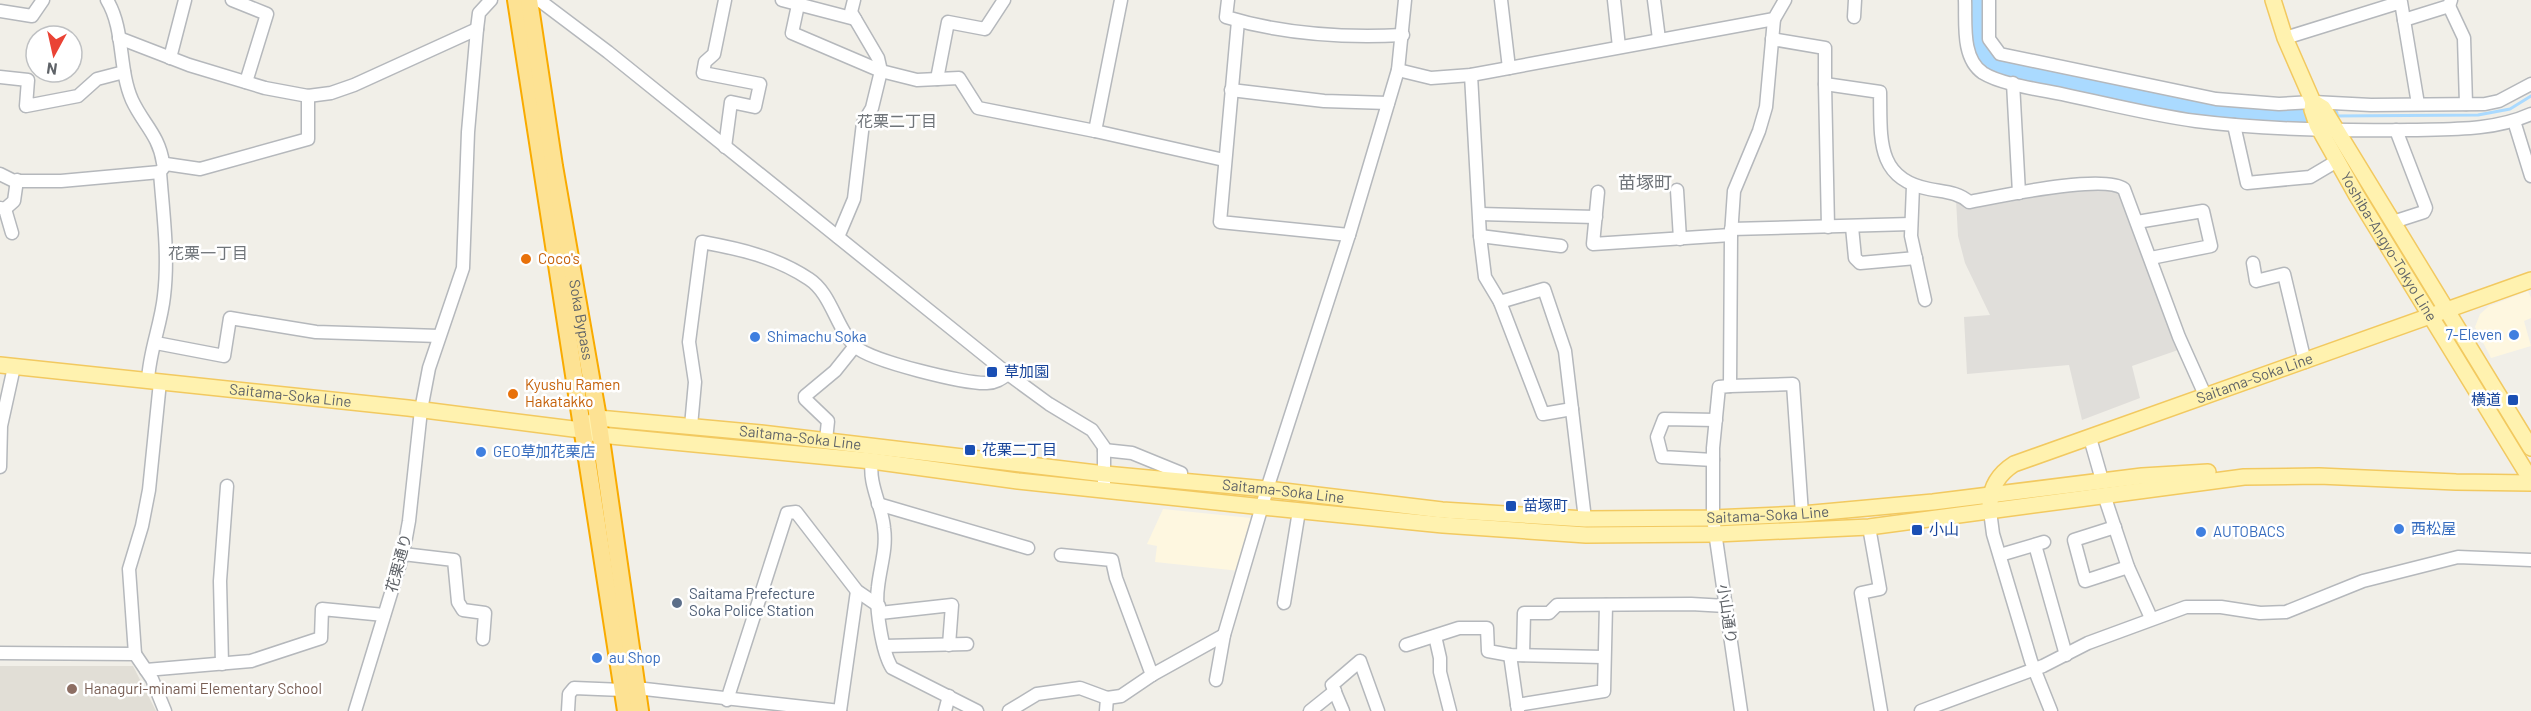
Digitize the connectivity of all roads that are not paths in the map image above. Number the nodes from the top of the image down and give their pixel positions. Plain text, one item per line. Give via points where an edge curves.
1 (43, 0) edge
2 (107, 0) edge
3 (185, 0) edge
4 (232, 0) edge
5 (491, 0) edge
6 (516, 0) edge
7 (529, 0) edge
8 (538, 0) edge
9 (725, 0) edge
10 (782, 0) edge
11 (854, 0) edge
12 (1004, 0) edge
13 (1121, 0) edge
14 (1228, 0) edge
15 (1405, 0) edge
16 (1501, 0) edge
17 (1614, 0) edge
18 (1654, 0) edge
19 (1785, 0) edge
20 (1855, 0) edge
21 (1965, 0) edge
22 (1989, 0) edge
23 (2273, 0) edge
24 (2401, 1) edge
25 (2450, 3) edge
26 (798, 5) junction
27 (0, 11) edge
28 (1854, 17) dead end
29 (855, 19) junction
30 (1774, 19) junction
31 (2404, 20) junction
32 (1238, 21) junction
33 (477, 29) junction
34 (1403, 35) junction
35 (118, 38) junction
36 (2285, 38) junction
37 (1659, 39) junction
38 (1772, 39) junction
39 (1619, 47) junction
40 (170, 58) junction
41 (1509, 68) junction
42 (1398, 70) junction
43 (881, 71) junction
44 (124, 72) junction
45 (1471, 75) junction
46 (0, 77) edge
47 (937, 79) junction
48 (246, 82) junction
49 (2013, 83) junction
50 (1826, 84) junction
51 (2531, 84) edge
52 (1231, 90) junction
53 (308, 96) junction
54 (1388, 103) junction
55 (2418, 104) junction
56 (2466, 104) junction
57 (2316, 107) junction
58 (2531, 114) edge
59 (2514, 122) junction
60 (2234, 125) junction
61 (2326, 128) junction
62 (2396, 130) junction
63 (1095, 131) junction
64 (725, 147) junction
65 (1224, 160) junction
66 (2337, 161) junction
67 (163, 168) junction
68 (0, 174) edge
69 (2531, 176) edge
70 (17, 180) junction
71 (1913, 186) junction
72 (1677, 190) dead end
73 (1598, 192) dead end
74 (2019, 194) junction
75 (3, 209) edge
76 (1479, 214) junction
77 (1596, 217) junction
78 (2137, 222) junction
79 (2393, 222) junction
80 (1911, 224) junction
81 (1828, 227) junction
82 (1852, 227) junction
83 (1731, 232) junction
84 (12, 233) dead end
85 (1349, 235) junction
86 (1480, 236) junction
87 (838, 237) junction
88 (1680, 239) junction
89 (1561, 246) dead end
90 (1916, 258) junction
91 (2151, 258) junction
92 (2253, 263) dead end
93 (2531, 280) edge
94 (1925, 300) dead end
95 (1500, 302) junction
96 (2448, 309) junction
97 (2430, 316) junction
98 (439, 336) junction
99 (156, 343) junction
100 (855, 346) junction
101 (2305, 362) junction
102 (7, 366) edge
103 (1008, 374) junction
104 (154, 382) junction
105 (1730, 386) junction
106 (2205, 395) junction
107 (1572, 409) junction
108 (421, 410) junction
109 (1716, 420) junction
110 (691, 426) junction
111 (599, 427) junction
112 (581, 430) junction
113 (2090, 438) junction
114 (826, 440) junction
115 (2531, 448) edge
116 (1104, 450) junction
117 (0, 453) edge
118 (1713, 460) junction
119 (872, 461) junction
120 (0, 467) edge
121 (1105, 474) junction
122 (2531, 481) edge
123 (1181, 482) junction
124 (227, 486) dead end
125 (2103, 487) junction
126 (1268, 489) junction
127 (1103, 490) junction
128 (1990, 494) junction
129 (878, 504) junction
130 (1263, 507) junction
131 (1299, 511) junction
132 (1990, 512) junction
133 (1802, 514) junction
134 (1713, 518) junction
135 (1585, 519) junction
136 (1869, 527) junction
137 (2115, 527) junction
138 (1716, 534) junction
139 (1028, 548) dead end
140 (403, 554) junction
141 (1061, 555) dead end
142 (2000, 555) junction
143 (2531, 560) edge
144 (2128, 567) junction
145 (857, 591) junction
146 (1284, 603) dead end
147 (1606, 605) junction
148 (1726, 606) junction
149 (879, 609) junction
150 (384, 615) junction
151 (2151, 618) junction
152 (1224, 635) junction
153 (1435, 636) junction
154 (483, 639) dead end
155 (967, 644) dead end
156 (949, 645) junction
157 (1406, 645) dead end
158 (884, 646) junction
159 (0, 653) edge
160 (135, 654) junction
161 (1516, 655) junction
162 (2066, 655) junction
163 (1604, 657) junction
164 (222, 664) junction
165 (2035, 669) junction
166 (147, 670) junction
167 (1152, 675) junction
168 (1216, 680) dead end
169 (629, 689) junction
170 (1335, 692) junction
171 (949, 696) junction
172 (727, 699) junction
173 (1107, 705) edge
174 (1518, 708) edge
175 (165, 711) edge
176 (355, 711) edge
177 (568, 711) edge
178 (626, 711) edge
179 (640, 711) edge
180 (840, 711) edge
181 (945, 711) edge
182 (978, 711) edge
183 (1009, 711) edge
184 (1310, 711) edge
185 (1343, 711) edge
186 (1378, 711) edge
187 (1450, 711) edge
188 (1741, 711) edge
189 (1881, 711) edge
190 (1921, 711) edge
191 (2051, 711) edge

1 - 27 street via 32,16
2 - 35 street via 114,12
3 - 40 street
4 - 48 street via 267,14
5 - 33 street, 花栗通り via 479,13
6 - 112 highway, Soka Bypass
7 - 111 highway, Soka Bypass
8 - 64 street
9 - 64 street via 714,54 705,62 703,73 760,84 755,107 730,102
10 - 26 street
11 - 29 street via 851,12
12 - 47 street via 985,29 948,22
13 - 63 street
14 - 32 street via 1226,17
15 - 34 street
16 - 41 street
17 - 39 street
18 - 37 street
19 - 30 street
20 - 28 street
21 - 49 street via 1966,39 1973,62 1983,72
22 - 57 street via 1989,39 2003,56 2187,95
23 - 36 main road, Yoshiba-Angyo-Tokyo Line
24 - 31 street
24 - 36 street
25 - 31 street
25 - 56 street via 2464,38
26 - 29 street
26 - 43 street via 792,33
29 - 43 street via 878,58
30 - 37 street
30 - 38 street
31 - 55 street
32 - 34 street via 1362,37
32 - 52 street
33 - 53 street via 354,85
33 - 98 street, 花栗通り via 463,268
34 - 42 street
35 - 40 street
35 - 44 street
36 - 57 main road, Yoshiba-Angyo-Tokyo Line
37 - 39 street
38 - 50 street via 1825,48
38 - 83 street via 1766,106 1760,131 1734,191
39 - 41 street
40 - 48 street
41 - 45 street
42 - 45 street via 1431,78
42 - 54 street
43 - 47 street via 917,80
43 - 87 street via 872,108 863,123 854,199
44 - 46 street via 97,79 78,96 26,106 28,80
44 - 67 street via 132,100 160,146
45 - 76 street
47 - 63 street via 959,78 978,108
48 - 53 street
49 - 60 street via 2146,112
49 - 74 street
50 - 71 street via 1880,92 1886,162 1896,175
50 - 81 street
51 - 56 street via 2499,101
52 - 54 street via 1324,101
52 - 65 street
53 - 67 street via 308,139 200,170
54 - 85 street
55 - 56 street
55 - 57 street
57 - 61 main road, Yoshiba-Angyo-Tokyo Line
58 - 59 street
59 - 62 street via 2475,128
59 - 69 street
60 - 61 street
60 - 66 street via 2247,183 2310,177
61 - 62 street
61 - 66 main road, Yoshiba-Angyo-Tokyo Line
61 - 79 main road, Yoshiba-Angyo-Tokyo Line
62 - 79 street via 2426,208
63 - 65 street
64 - 87 street
65 - 85 street via 1220,222
66 - 97 main road, Yoshiba-Angyo-Tokyo Line
67 - 70 street via 61,181
67 - 99 street via 166,275
68 - 70 street
70 - 75 street via 14,201
71 - 74 street via 1961,195 1969,202
71 - 80 street
72 - 88 street
73 - 77 street
74 - 78 street via 2079,184 2118,184 2124,189
75 - 84 street
76 - 77 street
76 - 86 street
77 - 88 street via 1593,244
78 - 91 street
78 - 91 street via 2203,211 2211,246
79 - 96 main road, Yoshiba-Angyo-Tokyo Line
80 - 82 street
80 - 90 street
81 - 82 street
81 - 83 street
82 - 90 street via 1855,258 1860,263
83 - 88 street
83 - 105 street
85 - 126 street
86 - 89 street via 1535,248
86 - 95 street via 1485,277
87 - 103 street
90 - 94 street
91 - 106 street
92 - 101 street via 2256,281 2284,274
93 - 96 main road, Saitama-Soka Line
95 - 107 street via 1543,414
95 - 107 street via 1544,289 1565,351
96 - 97 main road, Saitama-Soka Line
96 - 115 main road, Yoshiba-Angyo-Tokyo Line
97 - 101 main road, Saitama-Soka Line
97 - 122 main road, Yoshiba-Angyo-Tokyo Line
98 - 99 street via 316,332 231,318 224,356
98 - 108 street, 花栗通り
99 - 104 street via 149,360
100 - 103 street via 871,355 947,379 986,383
100 - 110 street via 822,291 809,279 753,252 702,242 689,342 695,382
100 - 114 street via 835,371 805,396 828,421
101 - 106 main road, Saitama-Soka Line
102 - 104 main road, Saitama-Soka Line
102 - 117 street
103 - 116 street via 1092,430
104 - 108 main road, Saitama-Soka Line
104 - 160 street via 149,490 129,569
105 - 109 street, 小山通り via 1719,387
105 - 133 street via 1793,384
106 - 113 main road, Saitama-Soka Line
107 - 135 street
108 - 112 main road, Saitama-Soka Line
108 - 140 street, 花栗通り
109 - 118 street, 小山通り
109 - 118 street via 1664,419 1657,437 1662,457
110 - 111 main road, Saitama-Soka Line
110 - 114 main road, Saitama-Soka Line
111 - 112 main road, Saitama-Soka Line
111 - 119 main road, Saitama-Soka Line
111 - 169 highway, Soka Bypass
112 - 169 highway, Soka Bypass
113 - 125 street
113 - 128 main road, Saitama-Soka Line via 2003,470
114 - 121 main road, Saitama-Soka Line
116 - 121 street
116 - 123 street via 1132,453 1181,473
117 - 120 street
118 - 134 street, 小山通り
119 - 127 main road, Saitama-Soka Line
119 - 129 street via 870,471
121 - 123 main road, Saitama-Soka Line
121 - 127 street
122 - 125 main road, Saitama-Soka Line via 2244,477 2203,472
123 - 126 main road, Saitama-Soka Line
124 - 164 street via 220,581
125 - 128 main road, Saitama-Soka Line
125 - 132 main road, Saitama-Soka Line
125 - 137 street
126 - 130 street
126 - 135 main road, Saitama-Soka Line via 1442,510
127 - 130 main road, Saitama-Soka Line
128 - 132 main road
128 - 133 main road, Saitama-Soka Line
129 - 139 street
129 - 149 street via 886,546 877,590
130 - 131 main road, Saitama-Soka Line
130 - 152 street
131 - 138 main road, Saitama-Soka Line via 1576,534
131 - 146 street
132 - 136 main road, Saitama-Soka Line
132 - 142 street
133 - 134 main road, Saitama-Soka Line
134 - 135 main road, Saitama-Soka Line
134 - 138 street, 小山通り
136 - 138 main road, Saitama-Soka Line
136 - 189 street via 1880,589 1861,593
137 - 144 street
137 - 144 street via 2074,540 2085,581
138 - 148 street, 小山通り
140 - 150 street, 花栗通り
140 - 154 street via 454,560 458,603 463,610 485,613
141 - 167 street via 1112,560
142 - 162 street via 2040,544
142 - 165 street
143 - 151 street via 2458,557 2363,581 2286,612 2186,607
144 - 151 street
145 - 149 street
145 - 172 street via 796,512 787,513
145 - 180 street
147 - 148 street
147 - 161 street via 1557,605 1549,613 1524,613
147 - 163 street
148 - 188 street, 小山通り
149 - 156 street via 952,605
149 - 158 street
150 - 164 street via 322,609 321,638 251,662
150 - 176 street, 花栗通り
151 - 162 street
152 - 167 street
152 - 168 street
153 - 157 street
153 - 161 street via 1459,628 1487,627 1488,651
153 - 187 street
155 - 156 street
156 - 158 street
158 - 171 street via 892,668
159 - 160 street
160 - 166 street
161 - 163 street
161 - 174 street
162 - 165 street
163 - 174 street via 1604,691
164 - 166 street
165 - 190 street
165 - 191 street
166 - 175 street
167 - 173 street
169 - 172 street
169 - 177 street via 574,688 569,694
169 - 178 highway, Soka Bypass
169 - 179 highway, Soka Bypass
170 - 184 street
170 - 185 street
170 - 186 street via 1332,686 1360,661
171 - 181 street
171 - 182 street
172 - 180 street
173 - 183 street via 1080,688 1037,694

